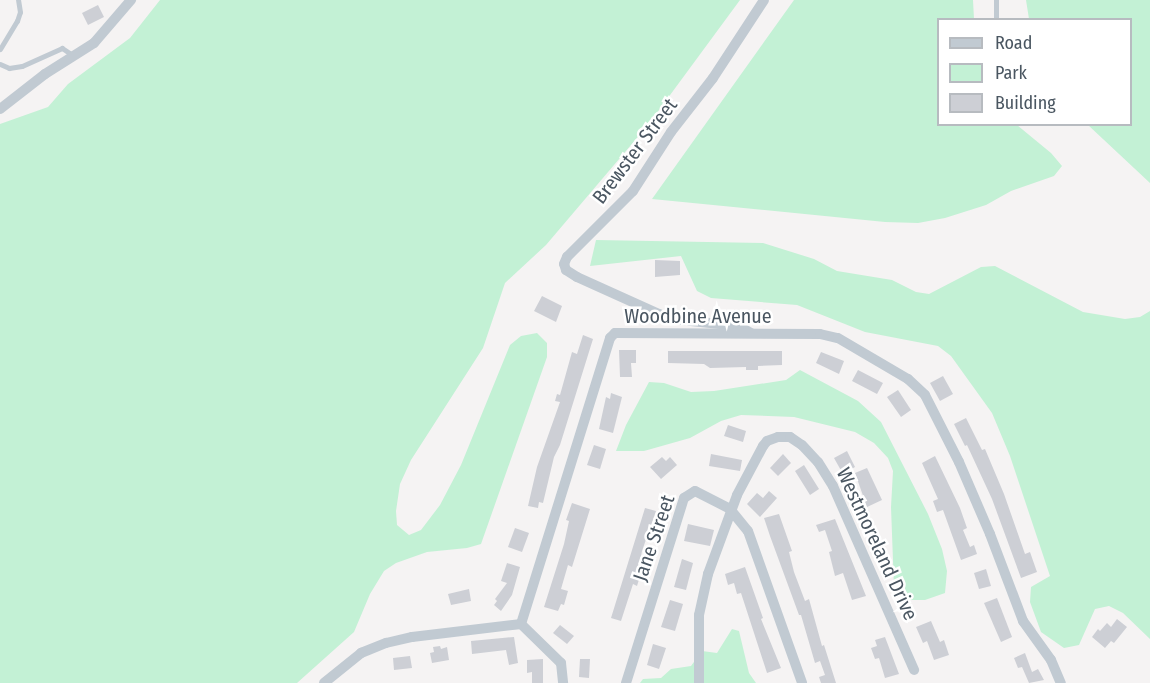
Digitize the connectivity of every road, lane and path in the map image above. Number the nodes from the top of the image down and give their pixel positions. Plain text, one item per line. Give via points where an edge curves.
1 (18, 0) edge
2 (131, 0) edge
3 (764, 0) edge
4 (996, 0) edge
5 (996, 18) edge
6 (0, 49) edge
7 (74, 56) junction
8 (0, 64) edge
9 (0, 109) edge
10 (754, 334) junction
11 (730, 509) junction
12 (521, 624) junction
13 (914, 670) dead end
14 (324, 683) edge
15 (563, 683) edge
16 (626, 683) edge
17 (699, 683) edge
18 (802, 683) edge
19 (1061, 683) edge

1 - 6 lane via 17,21
2 - 7 street via 94,43
3 - 10 street, Brewster Street via 633,191 564,264 577,277 659,314 739,326
4 - 5 lane
7 - 8 lane via 62,48 22,66 9,68
7 - 9 street
10 - 12 street, Woodbine Avenue via 615,333 610,338
10 - 19 street, Woodbine Avenue via 820,334 838,338 908,379 925,395 972,493 1023,621 1051,660
11 - 13 street, Westmoreland Drive via 767,441 790,437 802,445 833,486
11 - 16 street, Jane Street via 695,491 684,498
11 - 17 street, Westmoreland Drive via 701,599
11 - 18 street, Jane Street via 748,531
12 - 14 street via 386,643 361,653
12 - 15 street via 561,663

